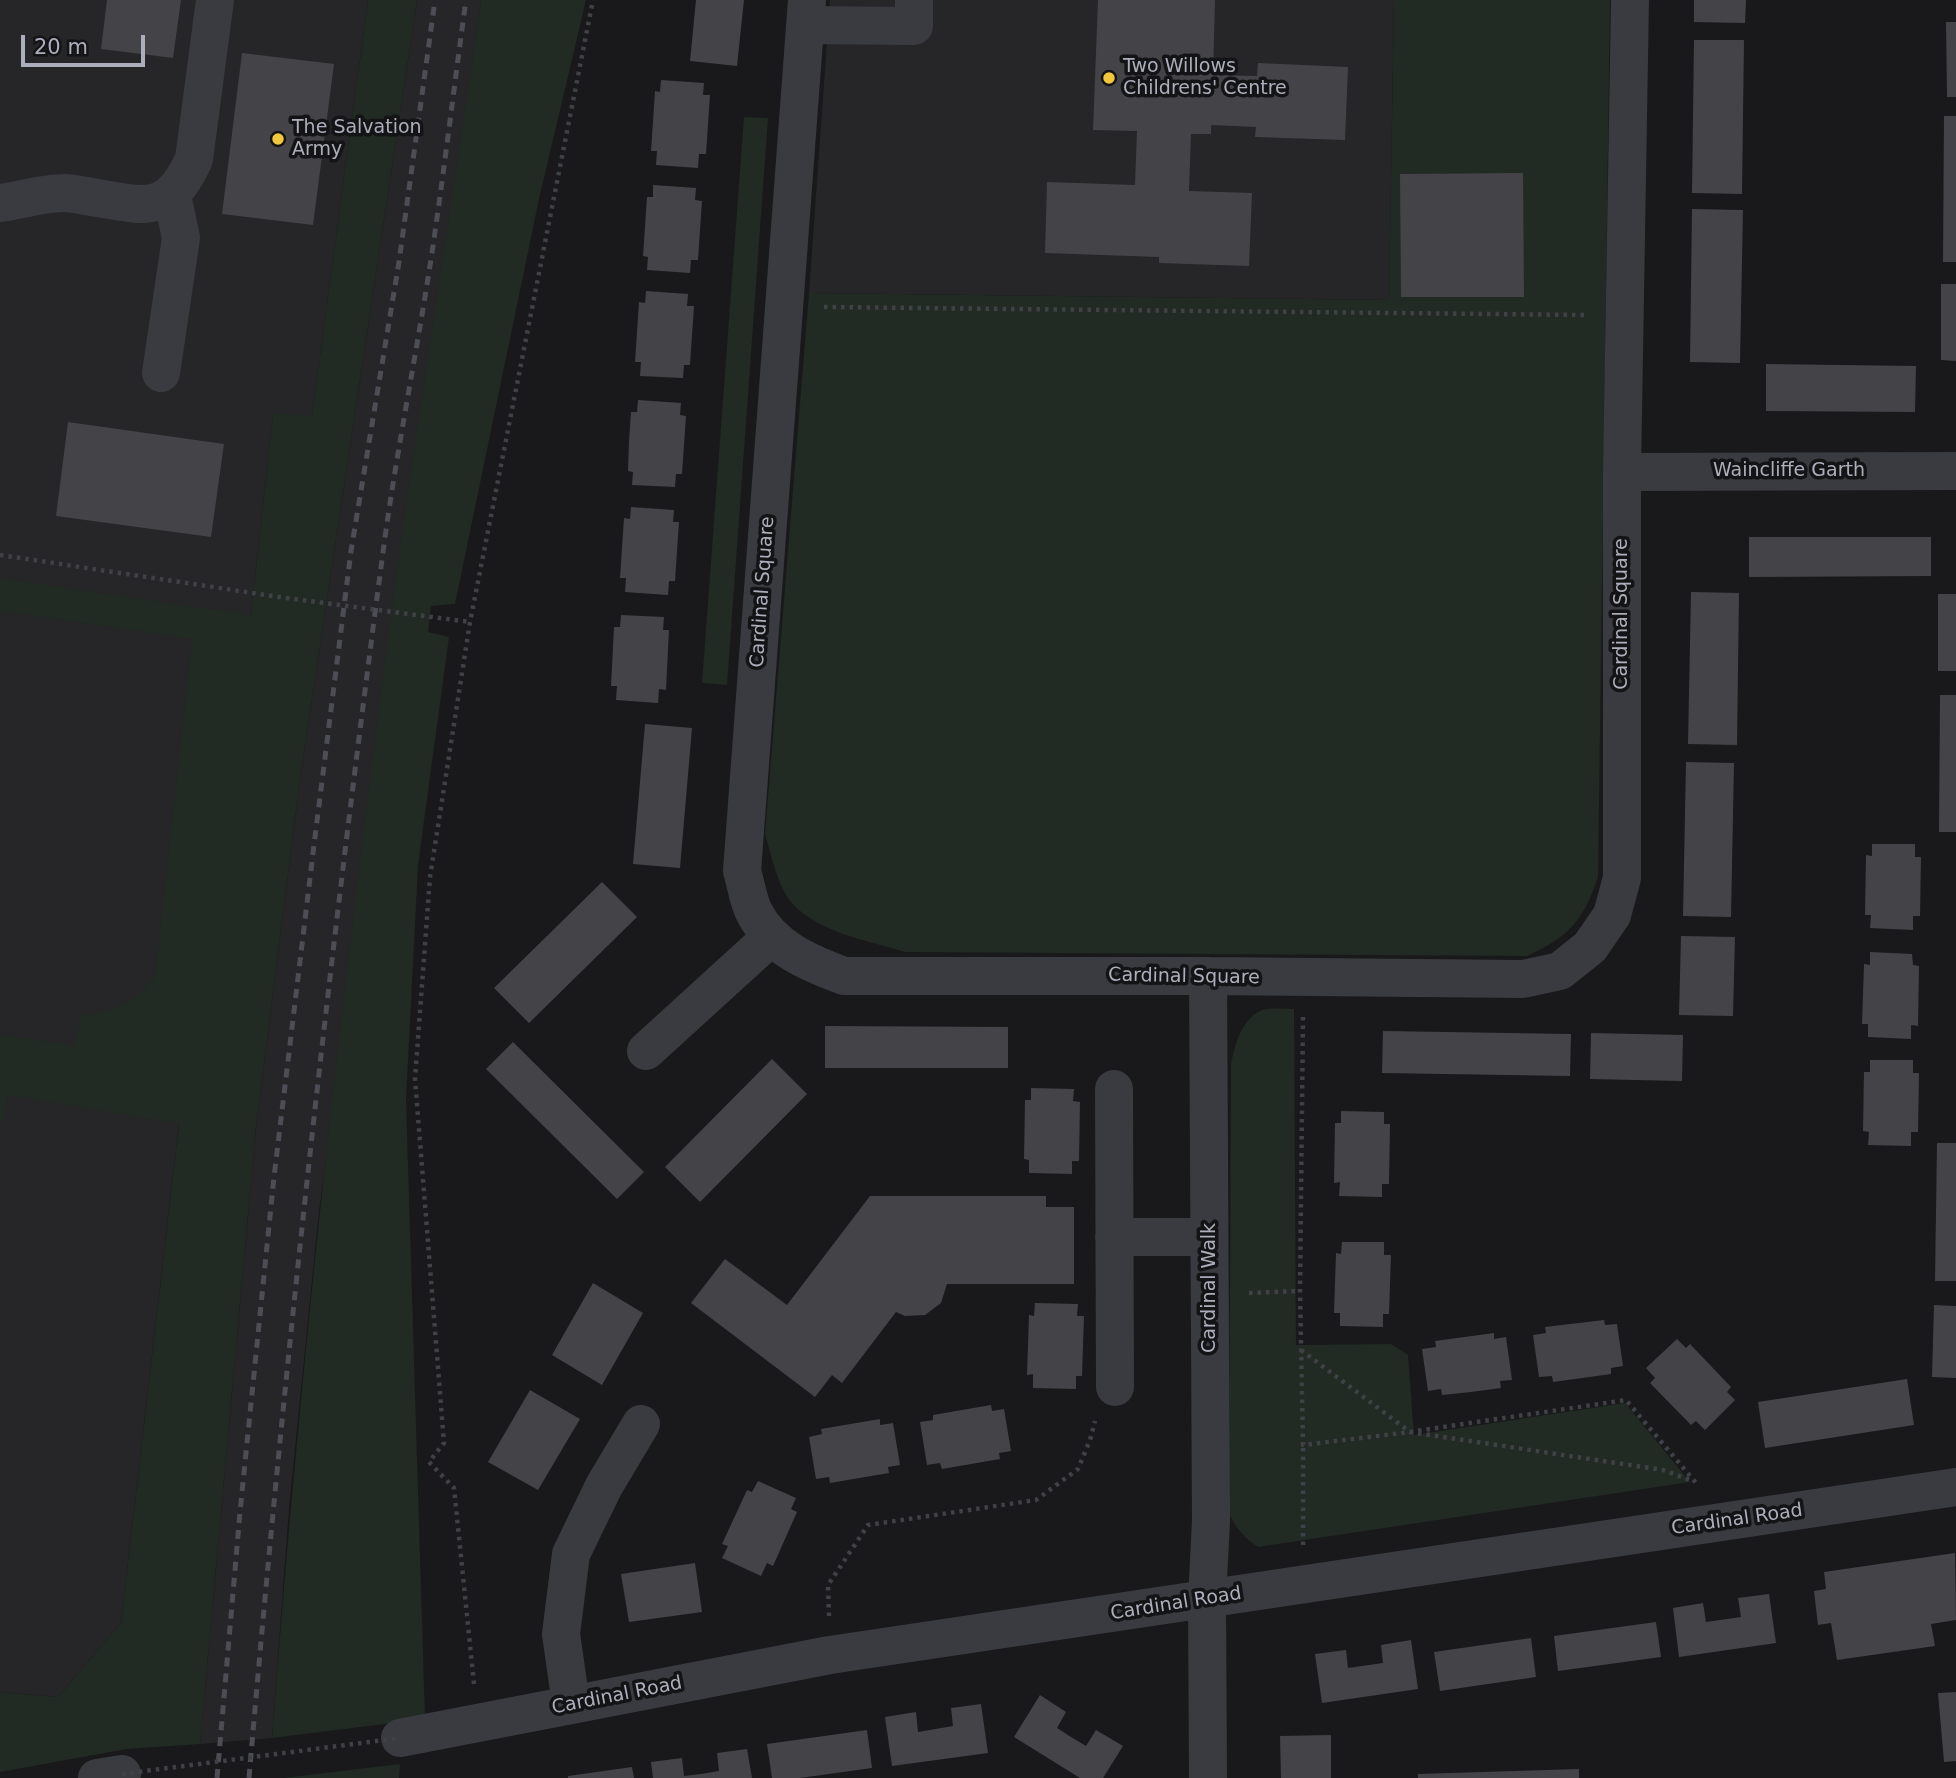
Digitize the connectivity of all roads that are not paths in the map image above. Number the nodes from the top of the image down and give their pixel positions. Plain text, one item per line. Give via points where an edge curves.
1 (215, 0) edge
2 (914, 0) edge
3 (1630, 0) edge
4 (806, 12) edge
5 (172, 195) junction
6 (0, 203) edge
7 (161, 373) dead end
8 (1956, 471) edge
9 (1622, 472) junction
10 (770, 938) junction
11 (1208, 976) junction
12 (646, 1051) dead end
13 (1114, 1089) dead end
14 (1115, 1237) junction
15 (1209, 1237) junction
16 (1115, 1387) road end
17 (641, 1424) dead end
18 (1956, 1487) edge
19 (1208, 1600) junction
20 (571, 1704) junction
21 (400, 1738) road end
22 (1208, 1778) edge

1 - 5 street via 194,159
2 - 4 street via 914,26
3 - 9 street, Cardinal Square
4 - 10 street, Cardinal Square via 741,871 754,911
5 - 6 street via 156,205 65,193
5 - 7 street via 181,238
8 - 9 street, Waincliffe Garth
9 - 11 street, Cardinal Square via 1622,878 1612,915 1590,947 1560,971 1522,979
10 - 11 street, Cardinal Square via 810,964 844,976
10 - 12 street
11 - 15 street, Cardinal Walk
13 - 14 street
14 - 15 street
14 - 16 street
15 - 19 street, Cardinal Walk via 1212,1521
17 - 20 street via 571,1553 561,1634
18 - 19 street, Cardinal Road
19 - 20 street, Cardinal Road via 830,1655
19 - 22 street, Cardinal Walk
20 - 21 street, Cardinal Road

